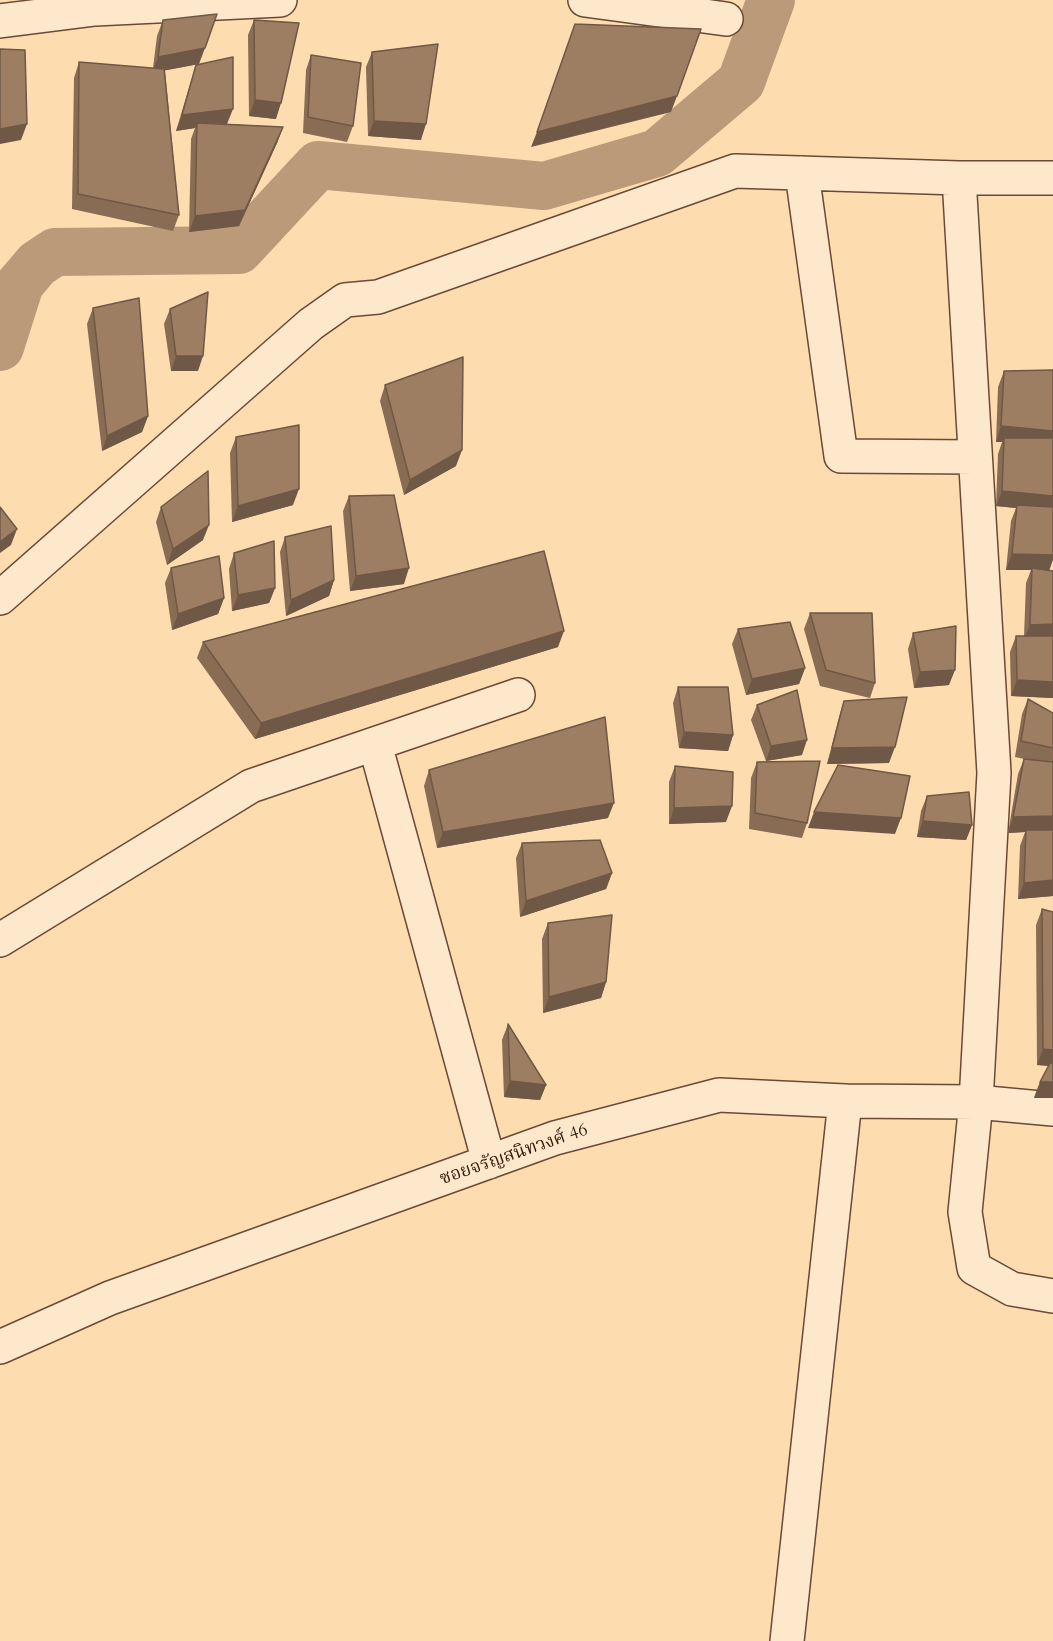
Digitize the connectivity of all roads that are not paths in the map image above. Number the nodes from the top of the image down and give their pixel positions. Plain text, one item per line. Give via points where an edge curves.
1 (280, 0) edge
2 (585, 0) edge
3 (726, 19) dead end
4 (0, 21) edge
5 (802, 173) junction
6 (959, 178) junction
7 (1053, 178) edge
8 (975, 457) junction
9 (0, 598) edge
10 (518, 695) dead end
11 (375, 744) junction
12 (0, 940) edge
13 (845, 1101) junction
14 (976, 1102) junction
15 (1053, 1109) edge
16 (489, 1162) junction
17 (1053, 1296) edge
18 (0, 1347) edge
19 (787, 1641) edge

1 - 4 street via 95,9
2 - 3 street
5 - 6 street
5 - 8 street via 841,456
5 - 9 street via 735,171 378,297 345,300 311,324
6 - 7 street
6 - 8 street
8 - 14 street via 994,773
10 - 11 street
11 - 12 street via 251,786
11 - 16 street
13 - 14 street, ซอยจรัญสนิทวงศ์ 46
13 - 16 street, ซอยจรัญสนิทวงศ์ 46 via 719,1095 555,1138
13 - 19 street
14 - 15 street, ซอยจรัญสนิทวงศ์ 46
14 - 17 street via 964,1212 974,1268 1012,1289
16 - 18 street, ซอยจรัญสนิทวงศ์ 46 via 110,1298

